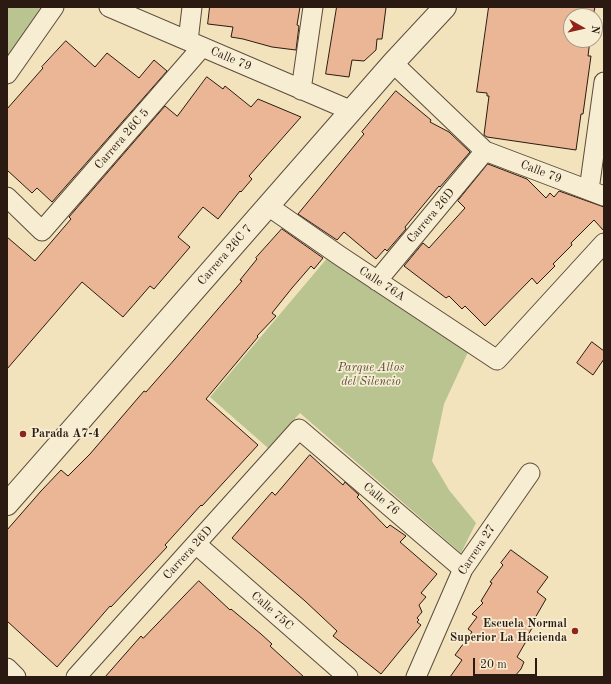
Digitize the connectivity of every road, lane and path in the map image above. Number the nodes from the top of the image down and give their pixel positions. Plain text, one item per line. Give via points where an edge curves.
1 (54, 7) edge
2 (109, 7) edge
3 (192, 7) edge
4 (313, 7) edge
5 (445, 7) edge
6 (195, 44) junction
7 (393, 63) junction
8 (7, 74) edge
9 (604, 82) edge
10 (302, 90) junction
11 (352, 111) junction
12 (485, 150) junction
13 (596, 193) edge
14 (7, 197) edge
15 (268, 206) junction
16 (604, 243) edge
17 (377, 281) junction
18 (299, 429) joint
19 (530, 473) dead end
20 (7, 504) edge
21 (196, 544) junction
22 (463, 569) junction
23 (7, 668) edge
24 (16, 677) edge
25 (76, 677) edge
26 (348, 677) edge
27 (416, 677) edge

1 - 8 street
2 - 6 street, Calle 79
3 - 6 street
4 - 10 street
5 - 7 street, Carrera 26C 7
6 - 10 street, Calle 79
6 - 14 street, Carrera 26C 5 via 42,231
7 - 11 street, Carrera 26C 7
7 - 12 street, Calle 79
9 - 13 street
10 - 11 street, Calle 79
11 - 15 street, Carrera 26C 7
12 - 13 street, Calle 79
12 - 17 street, Carrera 26D
15 - 17 street, Calle 76A
15 - 20 street, Carrera 26C 7
16 - 17 street, Calle 76A via 497,360
18 - 21 street, Carrera 26D
18 - 22 street, Calle 76
19 - 22 street, Carrera 27
21 - 25 street, Carrera 26D
21 - 26 street, Calle 75C
22 - 27 street, Carrera 27
23 - 24 street

